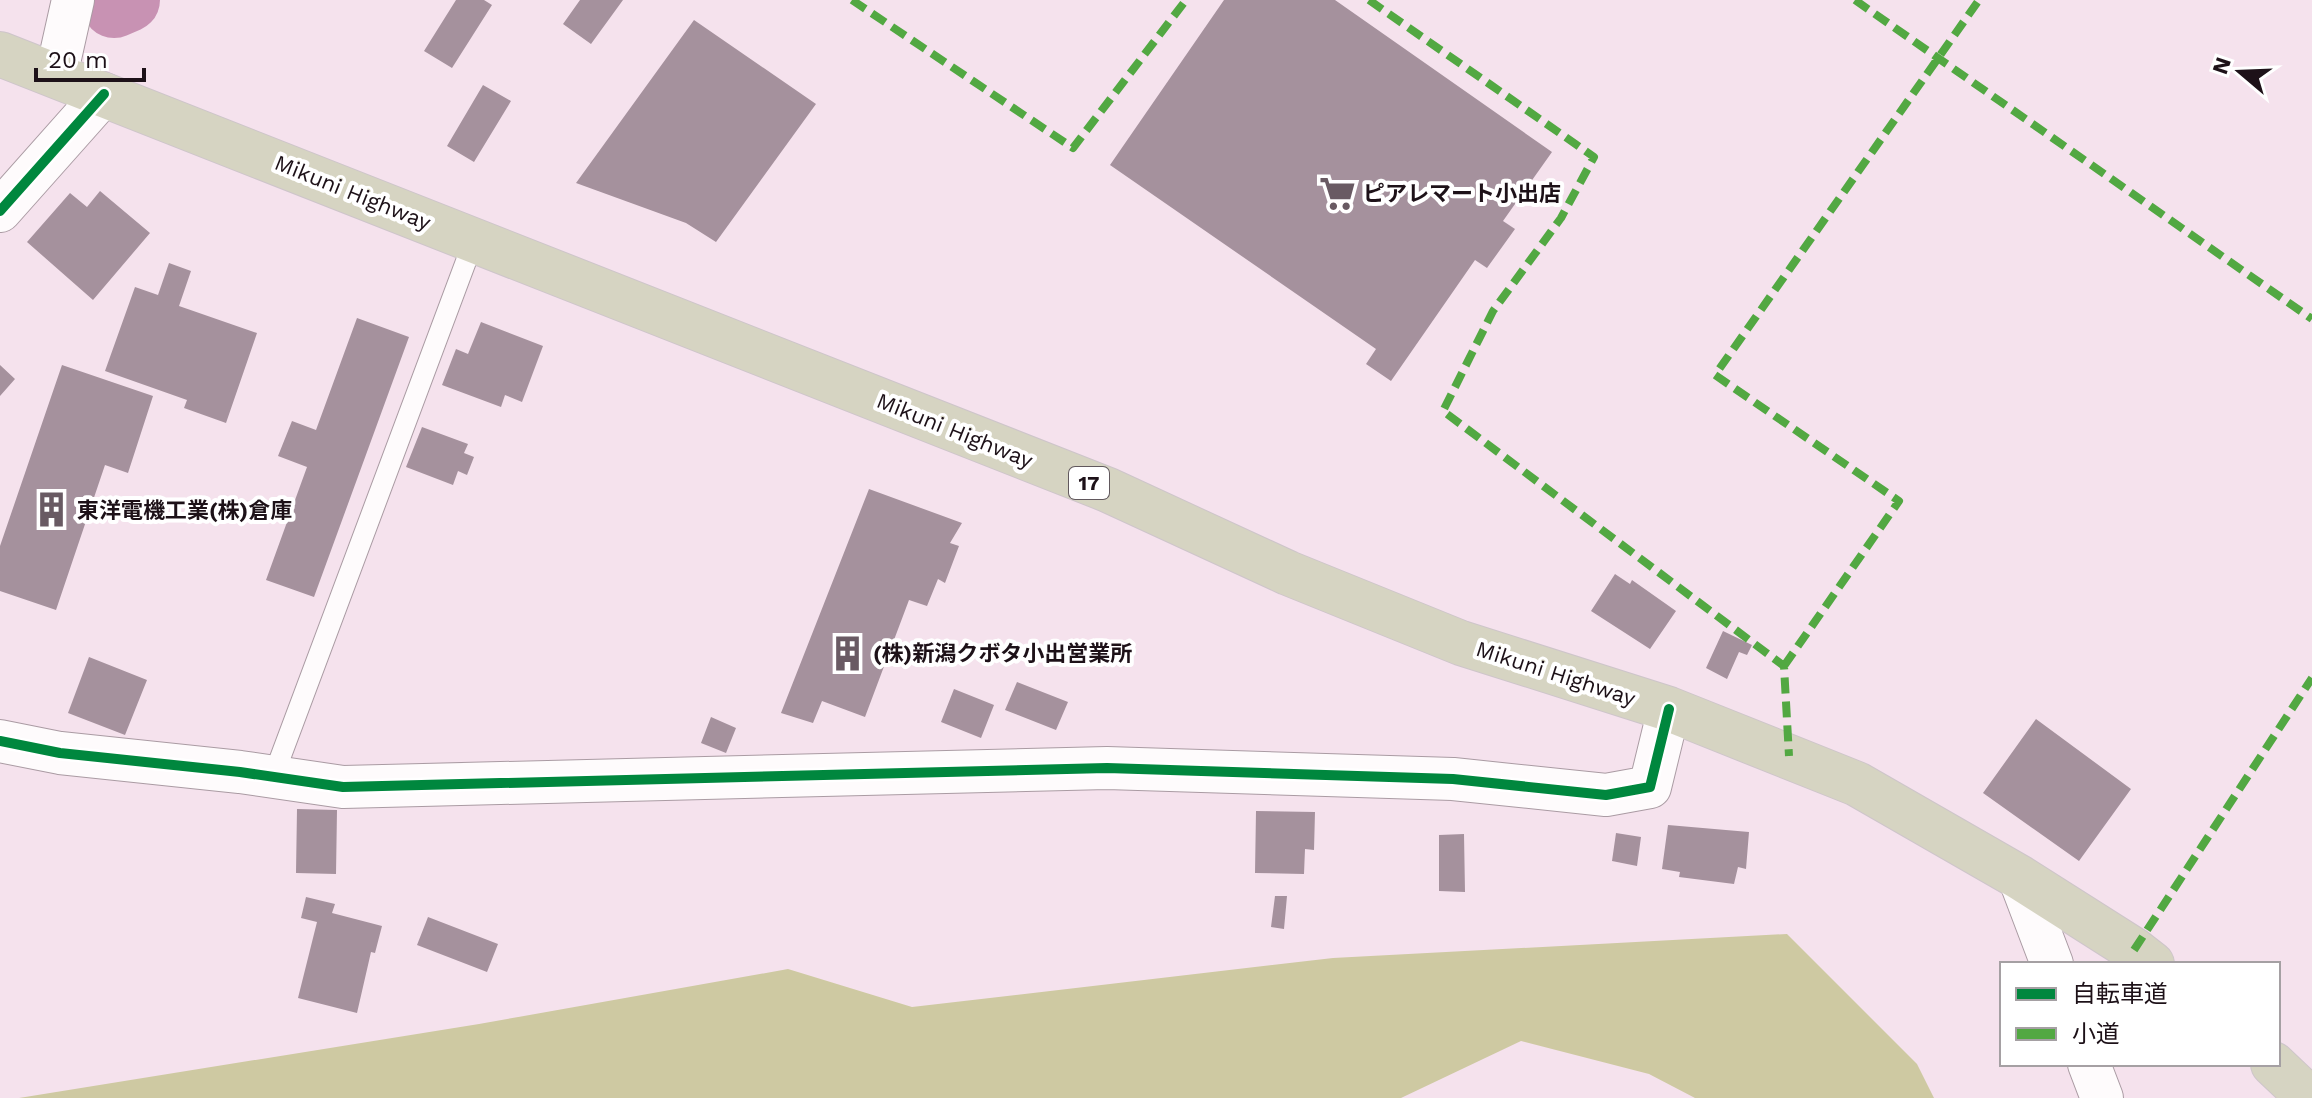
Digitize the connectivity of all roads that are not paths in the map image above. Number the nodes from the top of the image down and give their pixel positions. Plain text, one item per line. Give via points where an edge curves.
1 (73, 0) edge
2 (0, 54) edge
3 (56, 76) junction
4 (104, 94) junction
5 (0, 211) edge
6 (474, 240) junction
7 (1669, 709) junction
8 (0, 741) edge
9 (273, 777) junction
10 (2019, 877) junction
11 (2051, 962) edge
12 (2149, 962) edge
13 (2090, 1066) edge
14 (2275, 1066) edge
15 (2102, 1098) edge
16 (2309, 1098) edge

1 - 3 street
2 - 3 highway, Mikuni Highway / 17
3 - 4 highway, Mikuni Highway / 17
4 - 5 street
4 - 6 highway, Mikuni Highway / 17
6 - 7 highway, Mikuni Highway / 17 via 1108,490 1288,573 1461,643
6 - 9 lane
7 - 9 street via 1650,787 1606,795 1453,779 1107,768 343,787
7 - 10 highway, Mikuni Highway / 17 via 1857,784
8 - 9 street via 60,753
10 - 11 street
10 - 12 highway, Mikuni Highway / 17
13 - 15 street
14 - 16 highway

